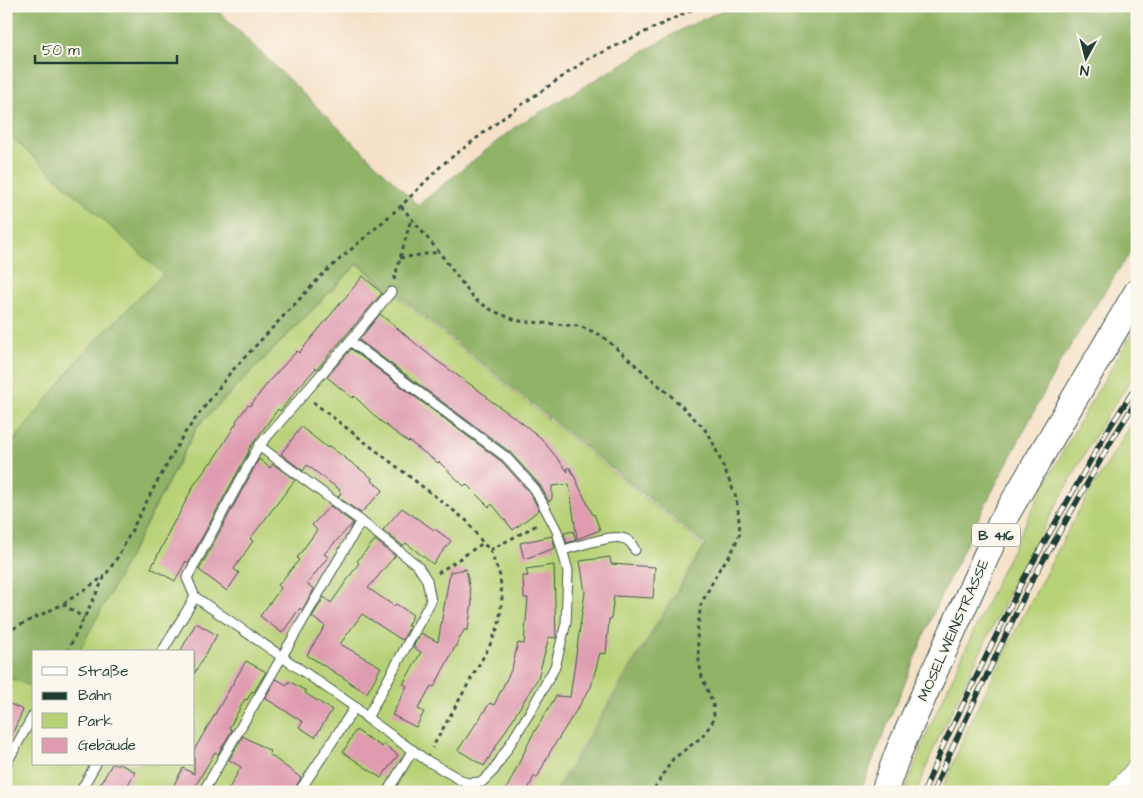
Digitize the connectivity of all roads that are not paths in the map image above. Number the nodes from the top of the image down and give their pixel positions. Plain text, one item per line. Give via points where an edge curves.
1 (391, 292) road end
2 (1137, 292) edge
3 (350, 341) junction
4 (259, 446) junction
5 (361, 521) junction
6 (563, 550) junction
7 (635, 550) dead end
8 (194, 597) junction
9 (163, 650) edge
10 (282, 658) junction
11 (355, 707) junction
12 (32, 718) edge
13 (367, 718) junction
14 (413, 750) junction
15 (6, 764) edge
16 (95, 766) edge
17 (1137, 767) edge
18 (80, 792) edge
19 (203, 792) edge
20 (299, 792) edge
21 (387, 792) edge
22 (884, 792) edge
23 (1115, 792) edge

1 - 3 lane
2 - 22 main road, MOSELWEINSTRASSE / B 416 via 1000,525 898,753
3 - 4 lane
3 - 6 lane via 506,457 535,490 557,531
4 - 5 lane
4 - 8 lane via 187,578
5 - 10 lane
5 - 13 lane via 418,564 427,580 431,602
6 - 7 lane via 613,537 631,542
6 - 14 lane via 568,572 566,623 555,667 494,770 482,782 466,784
8 - 9 lane
8 - 10 lane
10 - 11 lane
10 - 19 lane
11 - 13 lane
11 - 20 lane
12 - 15 lane
13 - 14 lane
14 - 21 lane
16 - 18 lane
17 - 23 street

